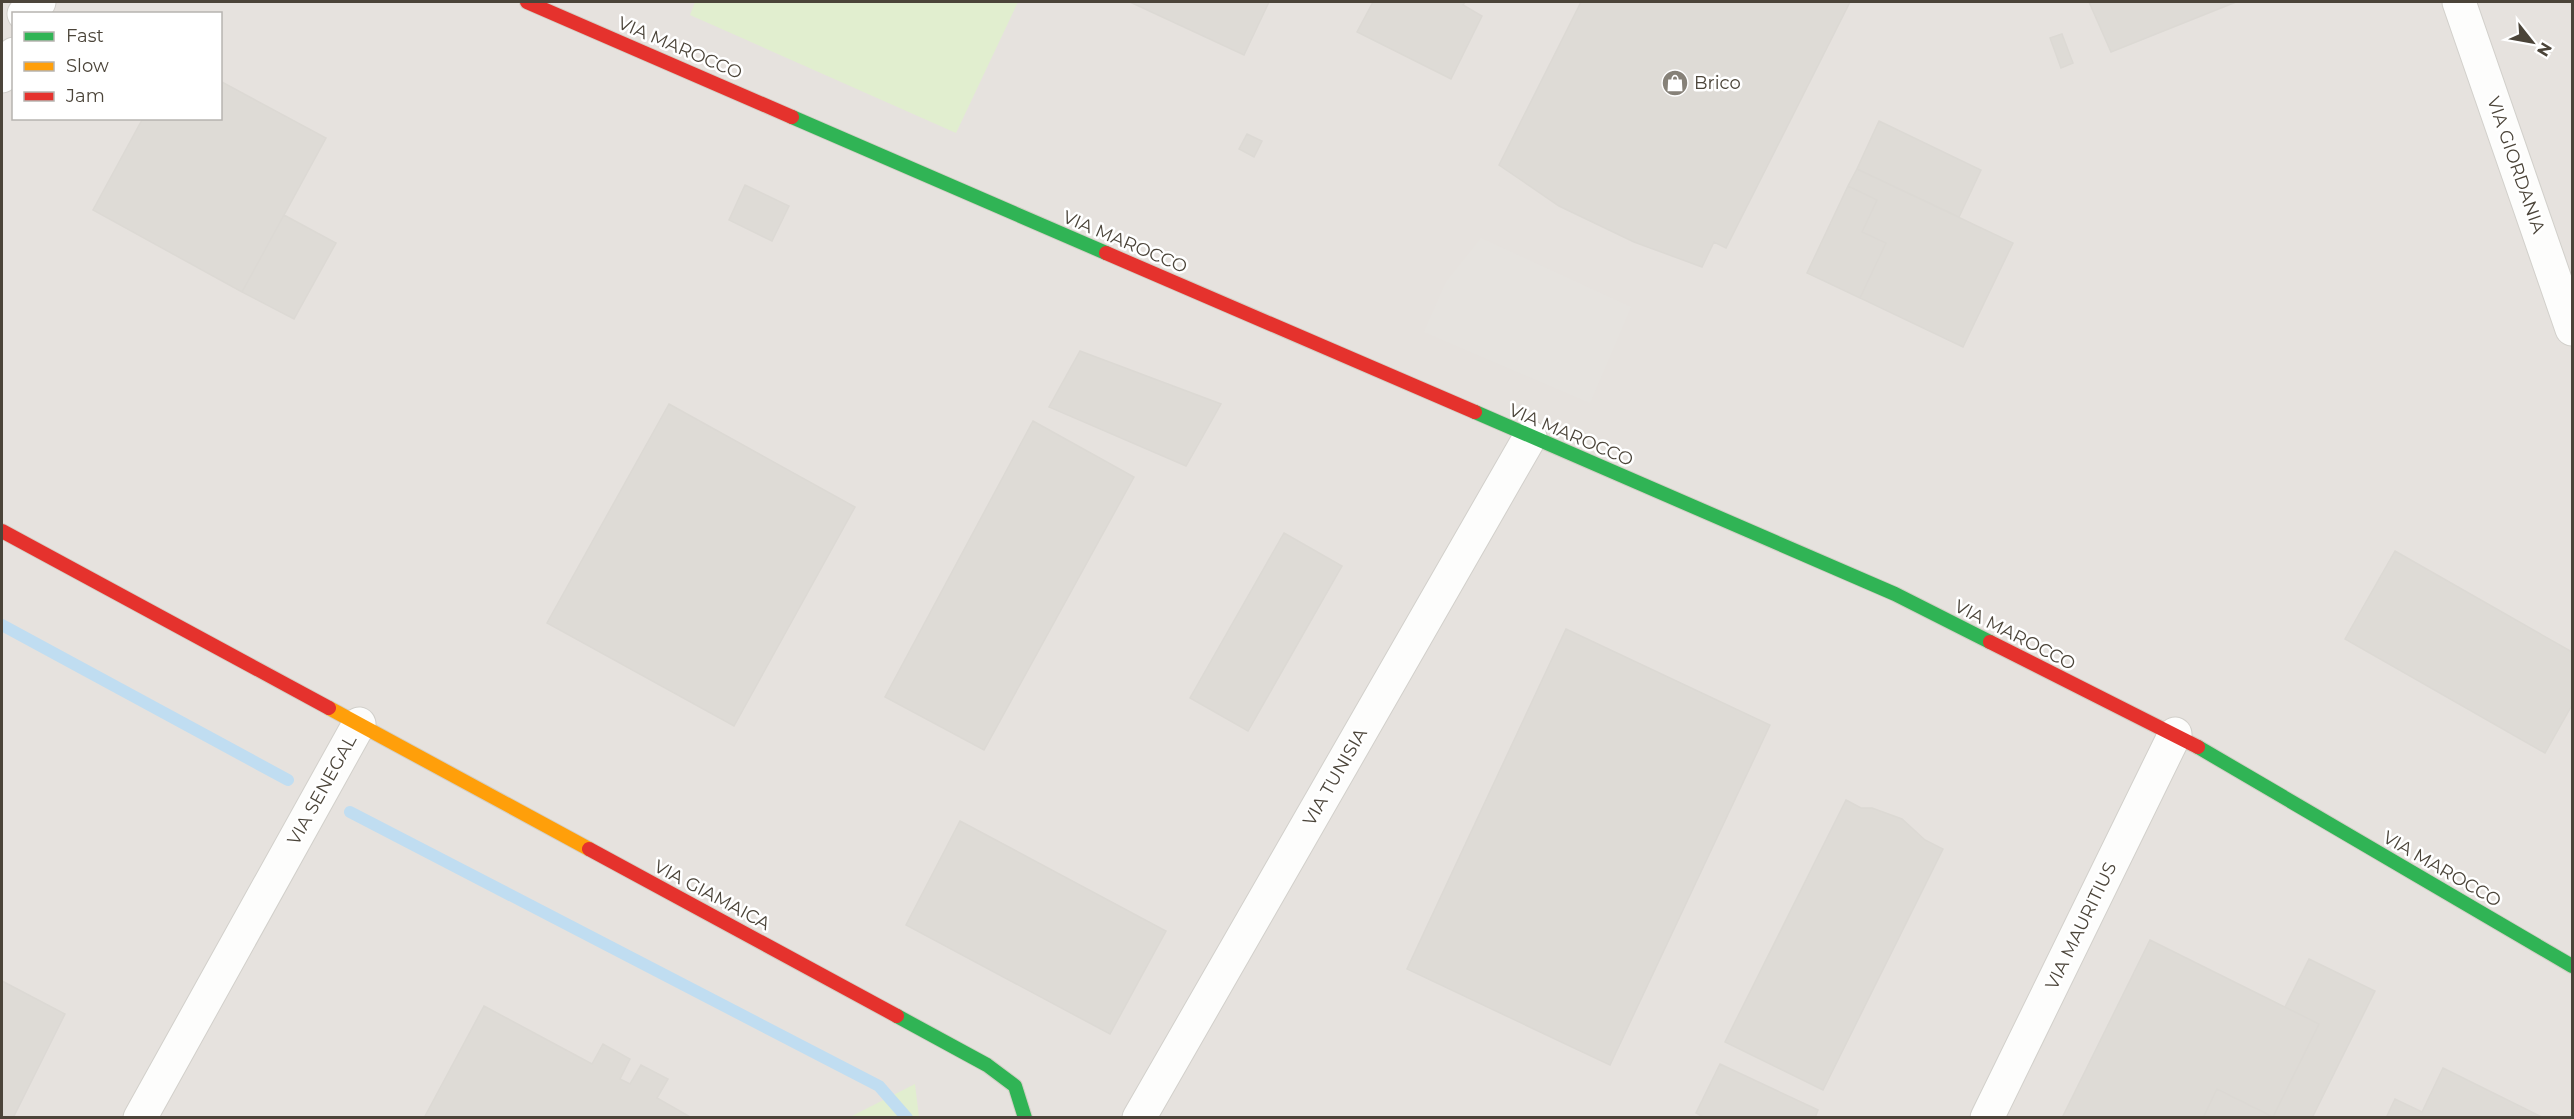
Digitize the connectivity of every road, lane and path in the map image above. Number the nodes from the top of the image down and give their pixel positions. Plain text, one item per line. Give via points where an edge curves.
1 (41, 2) edge
2 (527, 2) edge
3 (2459, 2) edge
4 (27, 12) edge
5 (12, 58) edge
6 (2, 76) edge
7 (2572, 329) edge
8 (1530, 437) junction
9 (2, 531) edge
10 (359, 724) junction
11 (2175, 734) junction
12 (2572, 966) edge
13 (140, 1118) edge
14 (1026, 1118) edge
15 (1139, 1118) edge
16 (1987, 1118) edge

1 - 4 street
2 - 8 street, VIA MAROCCO
3 - 7 street, VIA GIORDANIA
5 - 6 street
8 - 11 street, VIA MAROCCO via 1895,594
8 - 15 street, VIA TUNISIA
9 - 10 street, VIA SENEGAL
10 - 13 street, VIA SENEGAL
10 - 14 street, VIA GIAMAICA via 987,1065 1015,1086
11 - 12 street, VIA MAROCCO
11 - 16 street, VIA MAURITIUS

